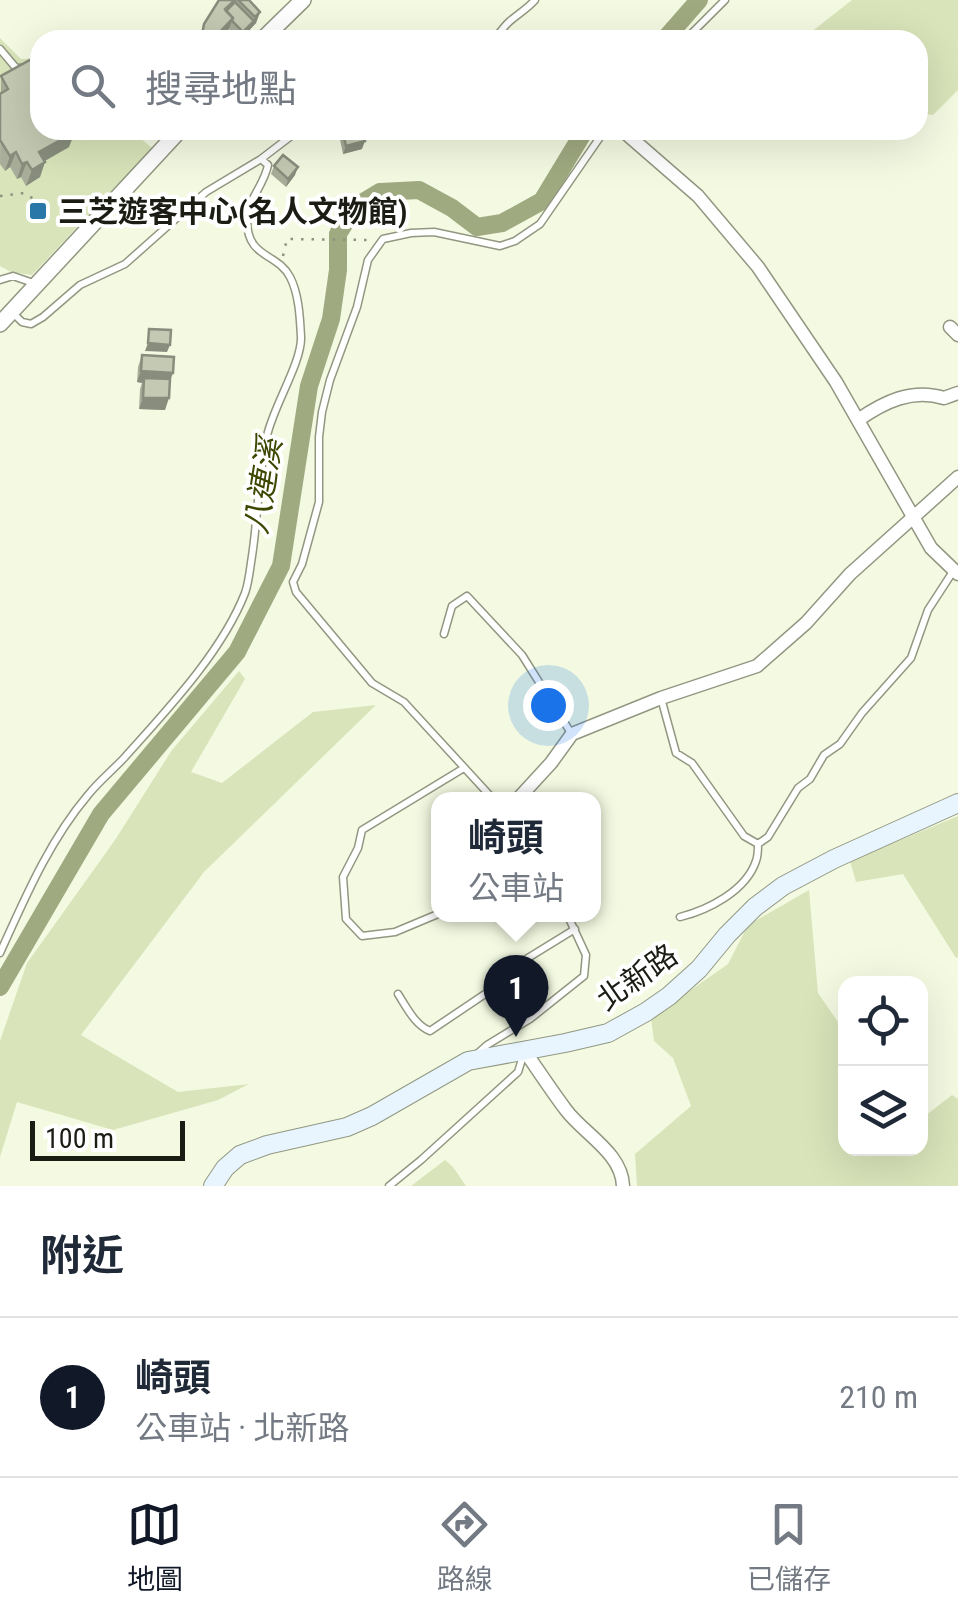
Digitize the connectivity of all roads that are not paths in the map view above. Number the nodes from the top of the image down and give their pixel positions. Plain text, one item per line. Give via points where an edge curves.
1 (303, 0) edge
2 (535, 0) edge
3 (725, 0) edge
4 (272, 30) edge
5 (503, 30) edge
6 (695, 30) edge
7 (0, 48) edge
8 (30, 67) edge
9 (171, 140) edge
10 (286, 140) edge
11 (598, 140) edge
12 (634, 140) edge
13 (261, 159) junction
14 (0, 280) edge
15 (36, 284) junction
16 (6, 317) edge
17 (958, 392) edge
18 (858, 420) junction
19 (958, 476) edge
20 (913, 516) junction
21 (957, 570) edge
22 (444, 634) dead end
23 (661, 698) junction
24 (572, 734) junction
25 (464, 768) junction
26 (486, 792) edge
27 (524, 792) edge
28 (958, 803) edge
29 (758, 844) junction
30 (431, 917) edge
31 (680, 917) dead end
32 (571, 922) edge
33 (575, 929) junction
34 (0, 953) edge
35 (398, 994) dead end
36 (524, 1050) junction
37 (468, 1062) junction
38 (213, 1186) edge
39 (389, 1186) edge
40 (623, 1186) edge

1 - 4 street
2 - 5 lane
3 - 6 lane
7 - 8 lane via 16,68
9 - 15 street
10 - 13 lane
11 - 25 lane via 540,224 514,242 500,246 434,232 384,239 368,260 322,412 319,502 293,582 296,592 372,683 404,702
12 - 18 street via 698,196 758,267
13 - 16 lane via 206,192 125,264 80,285 43,317 31,324
13 - 34 lane via 268,164 250,205 250,240 290,276 302,342 266,436 247,588 232,624 198,672 67,823
14 - 15 lane via 13,276
15 - 16 street
17 - 18 street via 944,398 910,394
18 - 20 street
19 - 20 street
20 - 21 street via 931,548
20 - 23 street via 757,666
21 - 29 lane via 928,610 911,658 824,755
22 - 24 lane via 452,606 467,596 522,655
23 - 24 street
23 - 29 lane via 676,754 692,764 744,836
24 - 27 street
25 - 26 lane
25 - 30 lane via 362,830 343,877 346,919 362,936
28 - 36 main road, 北新路 via 784,886 646,1012 608,1032
29 - 31 lane via 741,886
32 - 33 lane
33 - 35 lane via 502,974 488,992 430,1031
33 - 37 lane via 586,955 584,976
36 - 37 main road, 北新路
36 - 39 lane via 518,1072
36 - 40 street via 568,1114 610,1154
37 - 38 main road, 北新路 via 347,1127 240,1155

